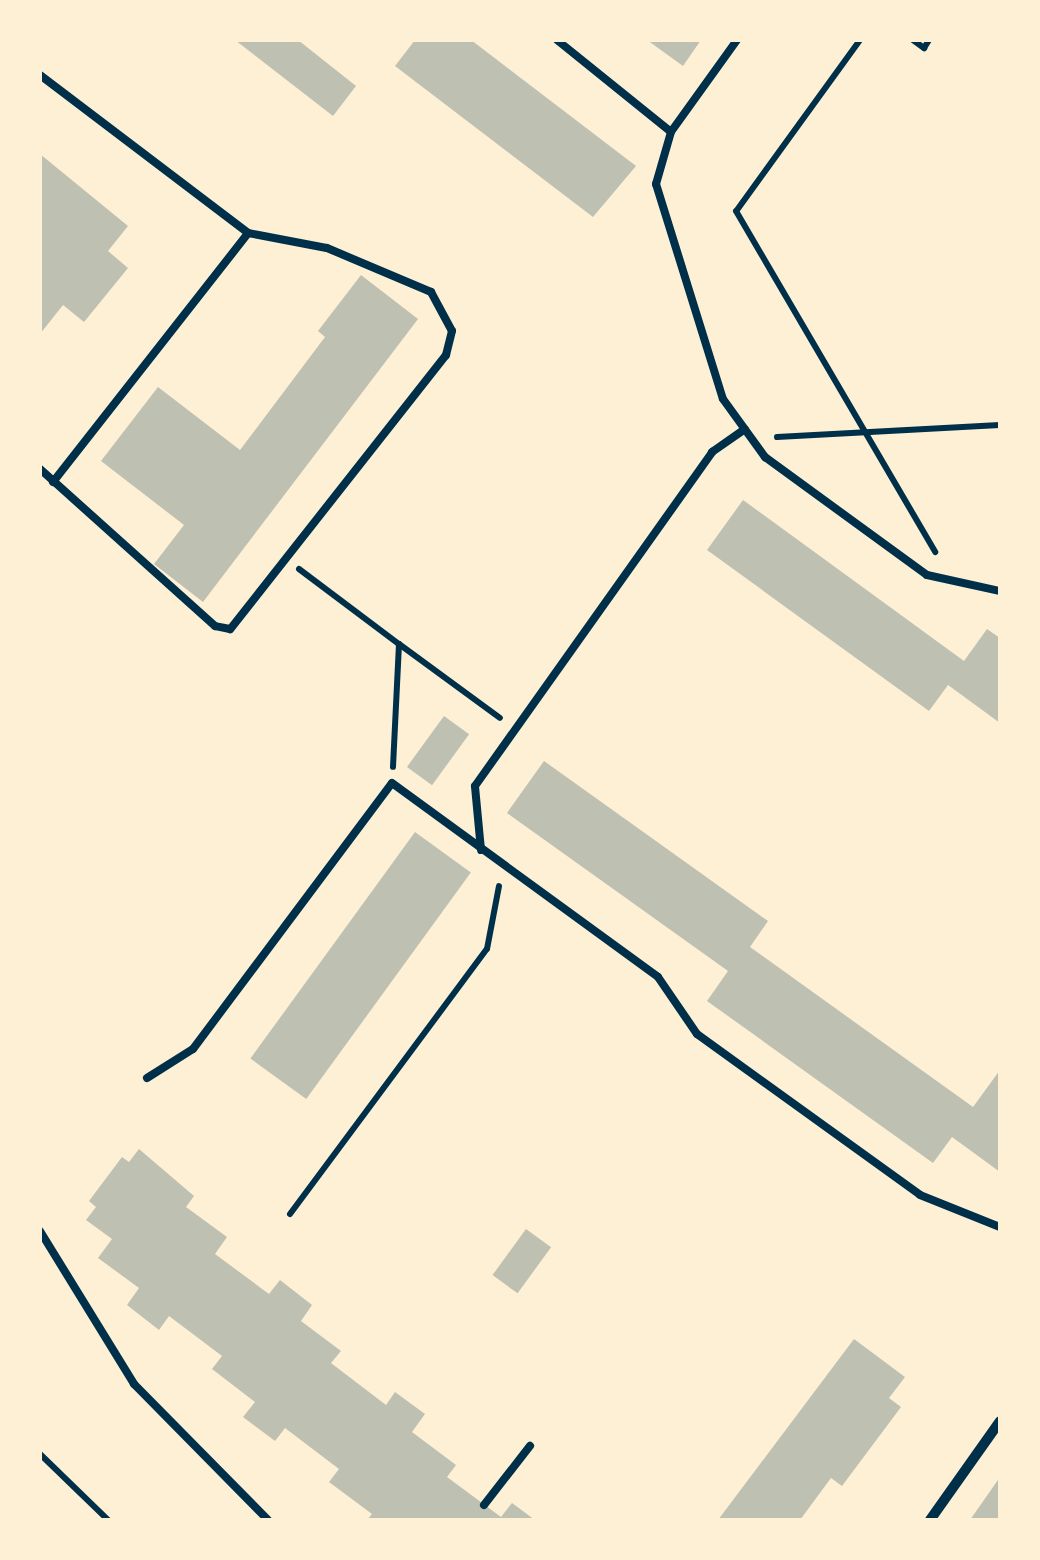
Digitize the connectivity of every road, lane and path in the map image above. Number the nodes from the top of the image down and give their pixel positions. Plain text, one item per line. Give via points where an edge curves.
1 (557, 40) edge
2 (737, 40) edge
3 (860, 40) edge
4 (913, 40) edge
5 (929, 40) edge
6 (40, 74) edge
7 (671, 132) junction
8 (248, 232) junction
9 (1000, 425) edge
10 (745, 429) junction
11 (865, 432) junction
12 (752, 438) junction
13 (40, 469) edge
14 (53, 482) junction
15 (288, 561) junction
16 (950, 579) junction
17 (1000, 591) edge
18 (399, 644) junction
19 (515, 728) junction
20 (392, 783) junction
21 (481, 850) junction
22 (503, 866) junction
23 (146, 1078) dead end
24 (290, 1214) dead end
25 (1000, 1227) edge
26 (40, 1231) edge
27 (1000, 1421) edge
28 (530, 1446) dead end
29 (40, 1454) edge
30 (484, 1504) dead end
31 (108, 1520) edge
32 (268, 1520) edge
33 (930, 1520) edge

1 - 7 lane
2 - 7 lane
3 - 11 path via 736,212
4 - 5 path via 924,48
6 - 8 lane
7 - 10 lane via 656,184 723,399
8 - 14 lane
8 - 15 lane via 326,248 431,292 452,331 446,355
9 - 11 path
10 - 12 lane
10 - 19 lane via 712,452
11 - 12 path
11 - 16 path
12 - 16 lane via 766,457 927,574
13 - 14 lane
14 - 15 lane via 215,626 230,629 242,620
15 - 18 path
16 - 17 lane
18 - 19 path
18 - 20 path
19 - 21 lane via 475,786
20 - 21 lane
20 - 23 lane via 193,1048
21 - 22 lane
22 - 24 path via 487,949
22 - 25 lane via 658,977 698,1034 920,1195
26 - 32 lane via 134,1384
27 - 33 street
28 - 30 lane
29 - 31 path

